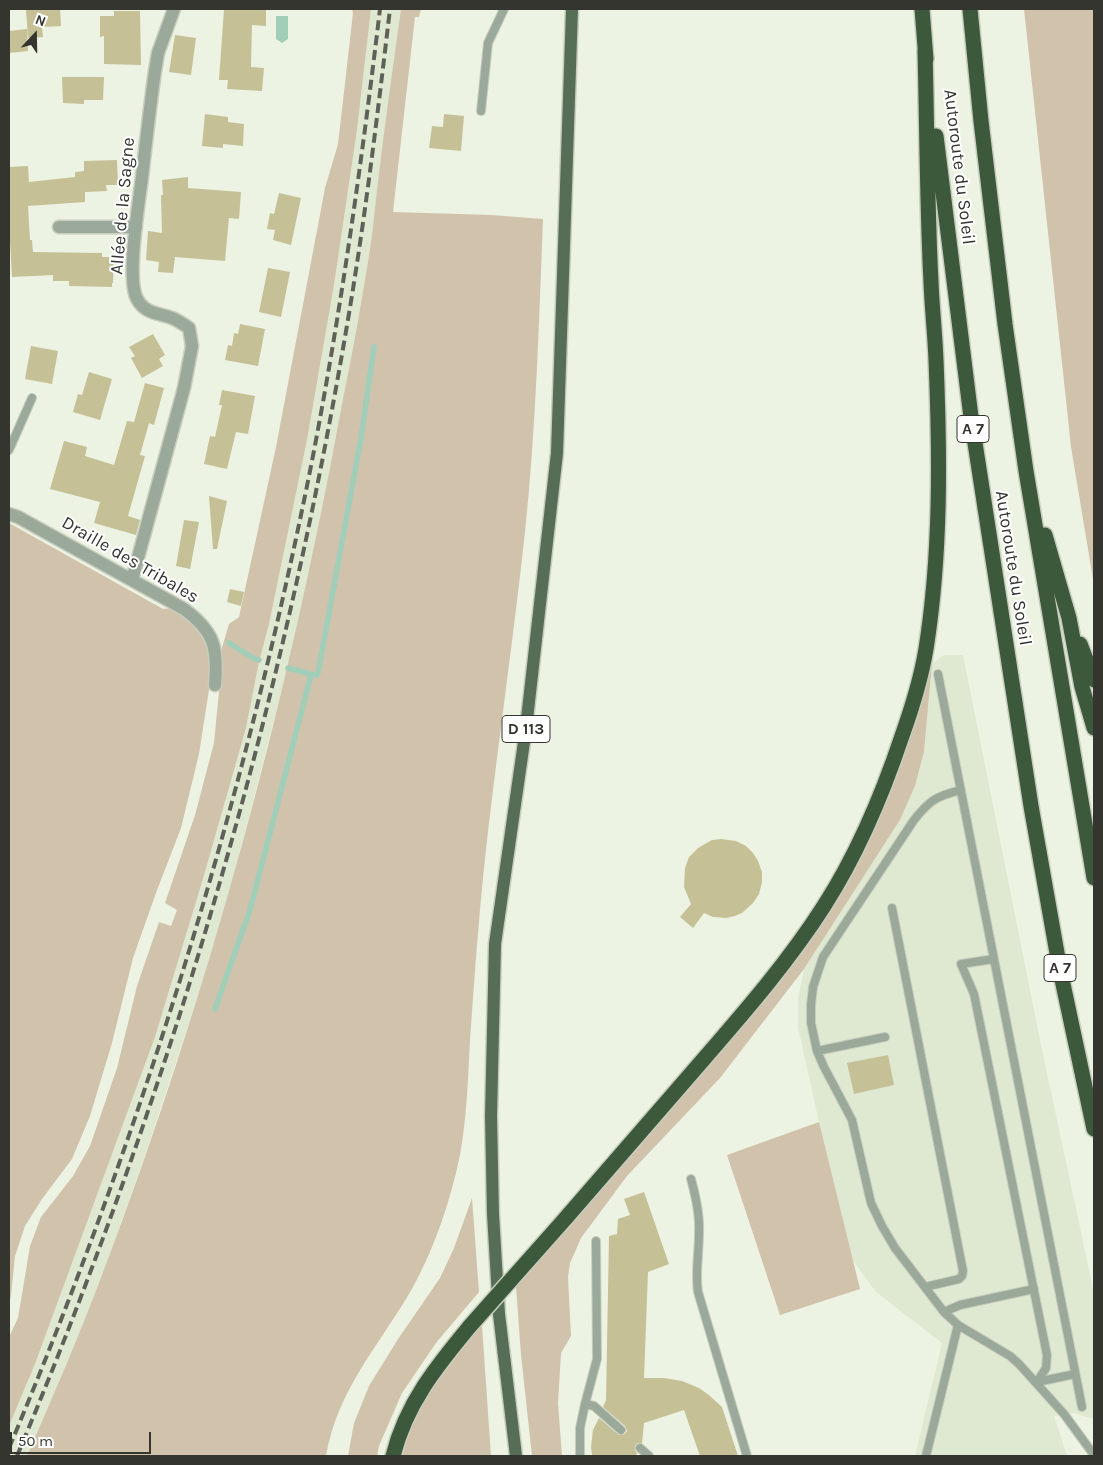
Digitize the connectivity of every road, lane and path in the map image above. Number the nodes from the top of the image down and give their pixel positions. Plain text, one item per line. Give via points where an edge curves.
1 (174, 9) edge
2 (504, 9) edge
3 (572, 9) edge
4 (922, 9) edge
5 (970, 9) edge
6 (925, 50) junction
7 (481, 111) dead end
8 (136, 227) junction
9 (59, 228) dead end
10 (32, 398) dead end
11 (9, 450) edge
12 (1026, 471) junction
13 (9, 514) edge
14 (132, 580) junction
15 (1069, 618) junction
16 (938, 674) dead end
17 (1094, 680) edge
18 (215, 685) dead end
19 (1094, 728) edge
20 (961, 790) junction
21 (1094, 878) edge
22 (892, 908) dead end
23 (994, 959) junction
24 (885, 1036) dead end
25 (817, 1051) junction
26 (1094, 1129) edge
27 (691, 1179) dead end
28 (596, 1241) dead end
29 (925, 1287) junction
30 (1034, 1289) junction
31 (944, 1312) junction
32 (958, 1325) junction
33 (1075, 1374) junction
34 (1037, 1382) junction
35 (585, 1404) junction
36 (1082, 1407) dead end
37 (621, 1430) dead end
38 (640, 1448) dead end
39 (516, 1453) edge
40 (1094, 1454) edge
41 (393, 1456) edge
42 (580, 1456) edge
43 (649, 1456) edge
44 (747, 1456) edge
45 (926, 1456) edge

1 - 8 street, Allée de la Sagne via 155,71
2 - 7 lane via 488,43
3 - 39 main road, D 113 via 557,452 526,728 495,944 491,1116 493,1214 499,1314
4 - 6 highway, Autoroute du Soleil / A 7
5 - 12 highway, Autoroute du Soleil via 1005,324
6 - 26 highway, Autoroute du Soleil / A 7 via 971,417 1031,806 1060,970
6 - 41 highway, bridge via 938,518 926,649 920,680 891,770 845,870 800,941 758,995 427,1379 404,1422
8 - 9 street
8 - 14 street, Allée de la Sagne via 132,275 137,299 151,313 171,318 188,328 192,346 184,388
10 - 11 lane
12 - 15 highway
12 - 21 highway, Autoroute du Soleil
13 - 14 street, Draille des Tribales
14 - 18 street, Draille des Tribales via 184,609 206,630 216,655
15 - 17 highway
15 - 19 highway via 1082,687
16 - 20 lane
20 - 23 lane
20 - 25 lane via 934,799 924,807 824,957 813,987 811,1005
22 - 29 lane via 963,1271 959,1280
23 - 30 lane via 961,964 974,994
23 - 33 lane
24 - 25 lane
25 - 29 lane via 852,1120 871,1203 895,1248
27 - 44 lane via 699,1217 698,1292
28 - 35 lane via 597,1359
29 - 31 lane
30 - 31 lane via 960,1305
30 - 34 lane via 1047,1355 1046,1368
31 - 32 lane
32 - 34 lane via 1010,1356
32 - 45 lane
33 - 34 lane
33 - 36 lane
34 - 40 lane
35 - 37 lane via 594,1406
35 - 42 lane via 580,1428
38 - 43 lane

